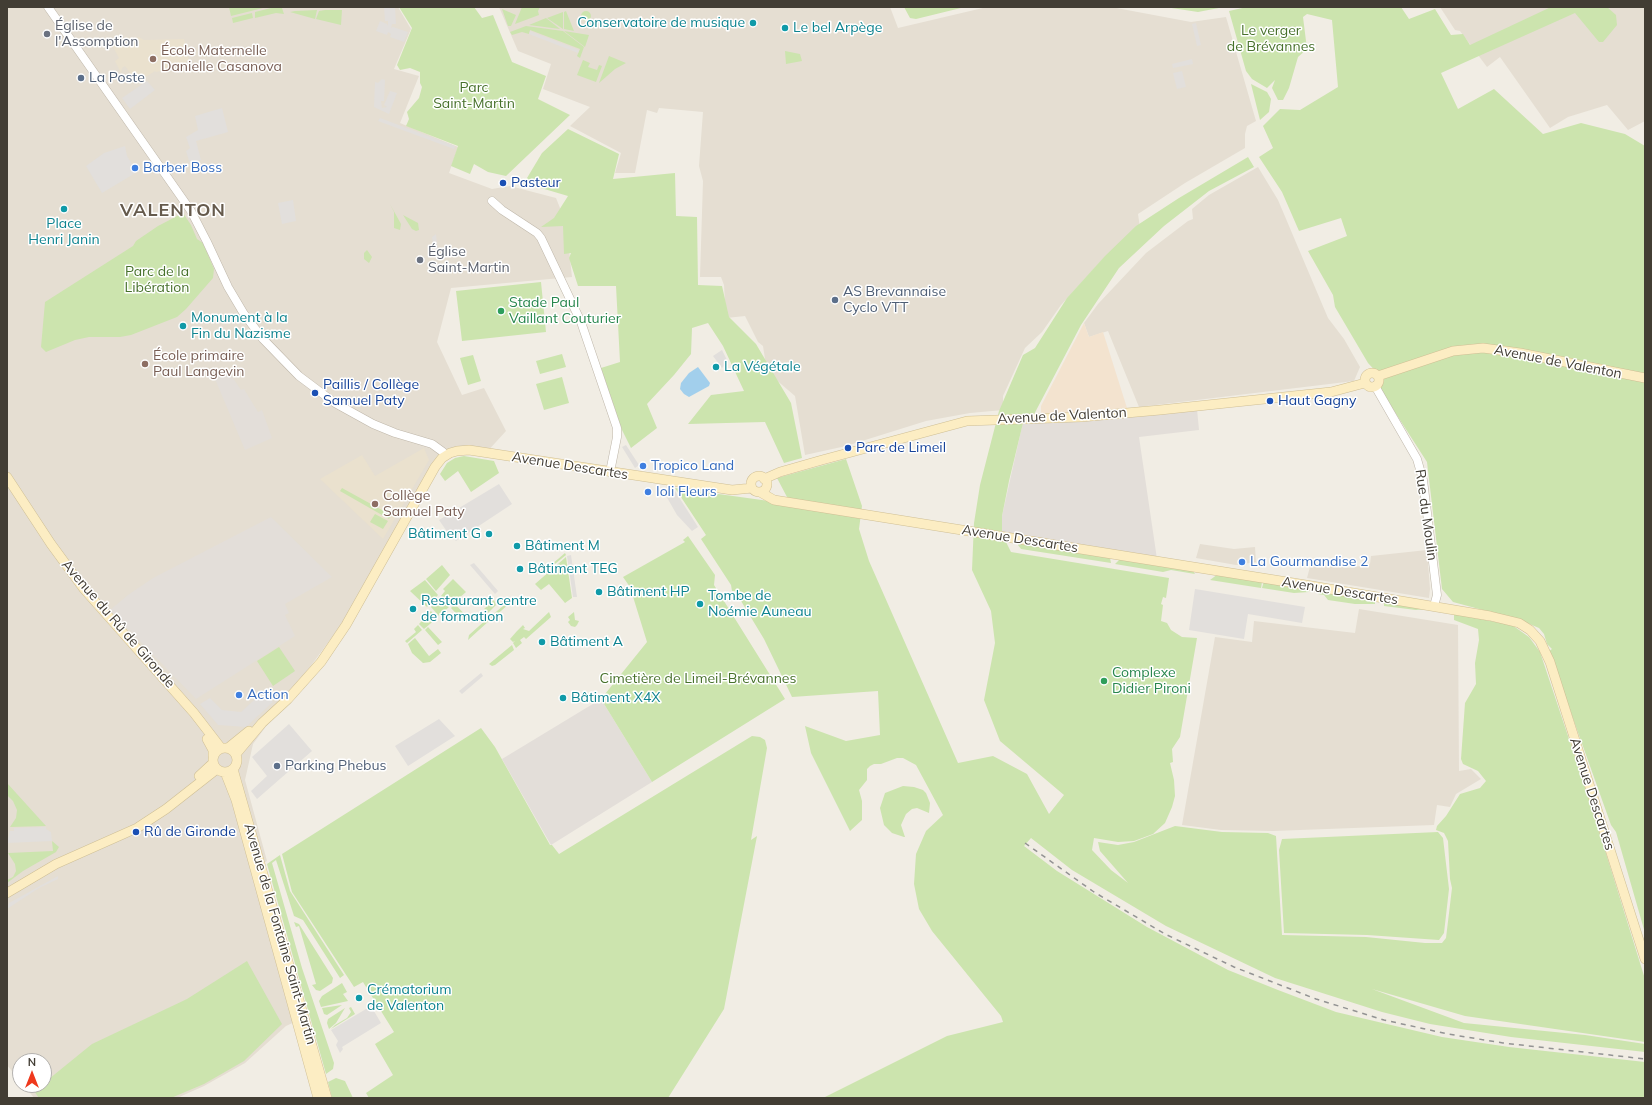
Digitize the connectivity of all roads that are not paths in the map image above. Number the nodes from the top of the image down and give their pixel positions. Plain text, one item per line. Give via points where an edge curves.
1 (48, 7) edge
2 (492, 201) dead end
3 (1378, 376) junction
4 (1645, 378) edge
5 (1365, 383) junction
6 (1375, 386) junction
7 (445, 454) junction
8 (610, 472) junction
9 (7, 477) edge
10 (7, 483) edge
11 (760, 487) junction
12 (1434, 606) junction
13 (262, 723) junction
14 (224, 748) junction
15 (236, 754) junction
16 (220, 766) junction
17 (7, 887) edge
18 (7, 894) edge
19 (278, 939) junction
20 (1645, 959) edge
21 (308, 1056) junction
22 (322, 1079) junction
23 (318, 1098) edge
24 (327, 1098) edge

1 - 7 street via 191,211 228,288 253,327 272,349 298,376 348,411 395,433 432,444
2 - 8 street via 541,238 581,322 617,428
3 - 4 main road, Avenue de Valenton via 1453,351 1483,348
3 - 5 main road via 1369,373
3 - 6 main road via 1378,384
5 - 6 main road via 1370,387
5 - 11 main road, Avenue de Valenton via 1331,392 1081,417 967,421 780,472
6 - 12 street, Rue du Moulin via 1417,459 1423,480 1437,595
7 - 8 main road, Avenue Descartes via 463,450 483,452
7 - 13 main road via 435,466 346,625 308,678
8 - 11 main road, Avenue Descartes via 732,490
9 - 14 main road, Avenue du Rû de Gironde via 50,544 84,589
10 - 16 main road, Avenue du Rû de Gironde via 59,562 190,717 211,745
11 - 12 main road, Avenue Descartes via 774,500
12 - 20 main road, Avenue Descartes via 1509,619 1530,630 1540,641 1552,669
13 - 14 main road
13 - 15 main road
14 - 15 main road, Avenue du Rû de Gironde
14 - 16 main road
15 - 16 main road via 238,760
16 - 17 main road via 139,821 112,836 54,860
16 - 18 main road via 141,826 56,864
16 - 19 main road, Avenue de la Fontaine Saint-Martin via 236,800
19 - 21 main road, Avenue de la Fontaine Saint-Martin
19 - 22 main road, Avenue de la Fontaine Saint-Martin
21 - 22 main road via 315,1077
21 - 23 main road, Avenue de la Fontaine Saint-Martin
22 - 24 main road, Avenue de la Fontaine Saint-Martin

